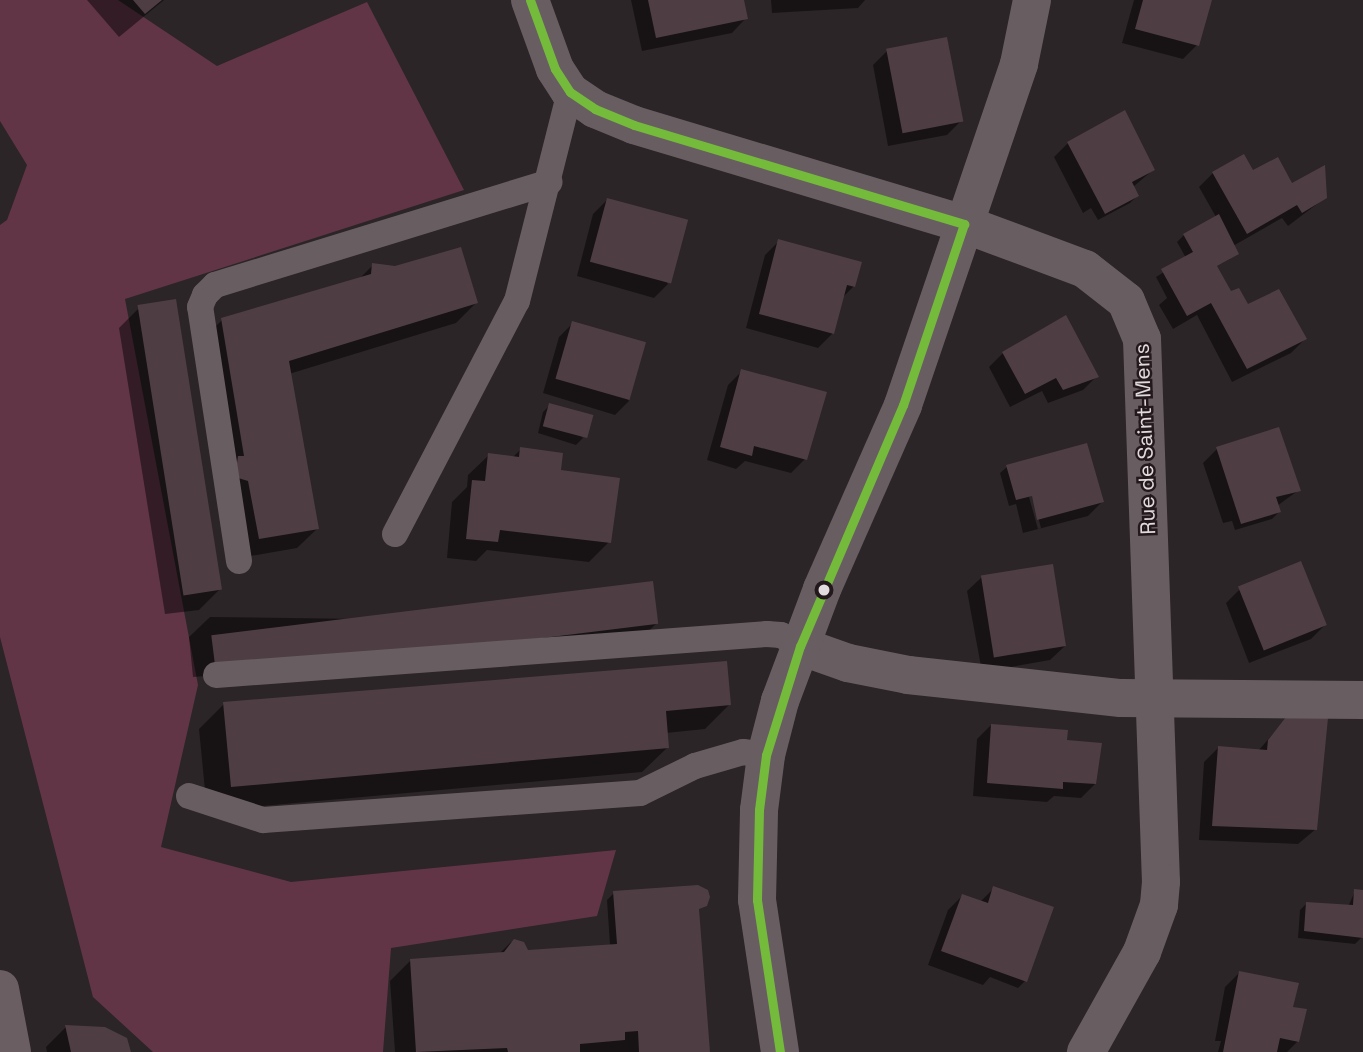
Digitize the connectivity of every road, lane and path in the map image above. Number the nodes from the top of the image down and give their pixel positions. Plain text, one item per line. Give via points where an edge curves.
1 (530, 0) edge
2 (1032, 0) edge
3 (570, 92) junction
4 (549, 182) junction
5 (964, 224) junction
6 (395, 534) dead end
7 (239, 561) dead end
8 (800, 646) junction
9 (216, 675) dead end
10 (1155, 700) junction
11 (1363, 700) edge
12 (766, 755) junction
13 (188, 796) dead end
14 (0, 989) edge
15 (7, 1036) edge
16 (780, 1052) edge
17 (1086, 1052) edge

1 - 3 street, Rue de Saint-Mens via 542,43
2 - 5 street via 1019,64
3 - 4 lane
3 - 5 street, Rue de Saint-Mens via 595,109 634,125
4 - 6 lane via 517,301
4 - 7 lane via 215,285 205,295 200,307
5 - 8 street via 903,405
5 - 10 street, Rue de Saint-Mens via 1085,269 1126,301 1136,321 1142,339
8 - 9 lane via 781,635 767,634
8 - 10 street via 848,663 908,675
8 - 12 street
10 - 11 street
10 - 17 street, Rue de Saint-Mens via 1159,905 1142,953
12 - 13 lane via 743,752 695,766 640,793 263,820
12 - 16 street via 759,810 757,900
14 - 15 main road

